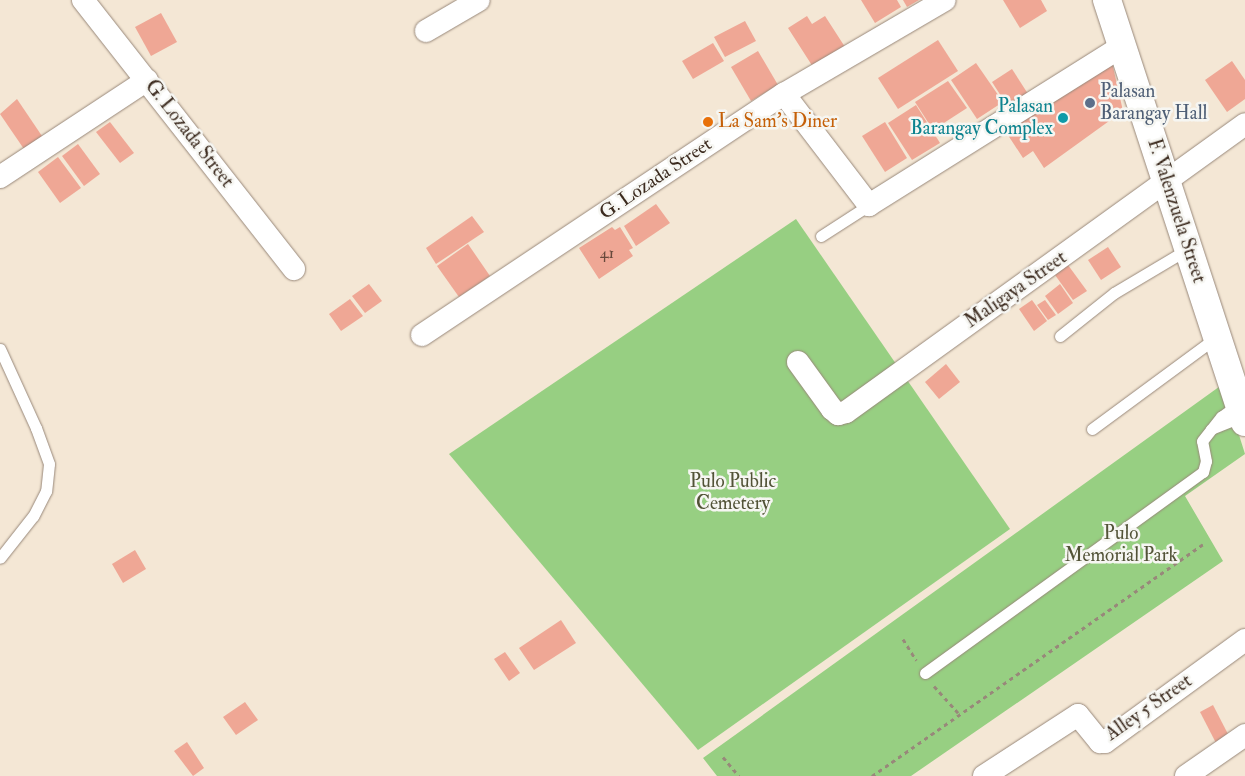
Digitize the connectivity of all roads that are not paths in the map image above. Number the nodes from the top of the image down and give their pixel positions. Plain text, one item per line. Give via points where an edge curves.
1 (83, 0) edge
2 (479, 0) edge
3 (946, 0) edge
4 (1107, 0) edge
5 (426, 31) dead end
6 (1122, 46) junction
7 (147, 80) junction
8 (784, 94) junction
9 (1245, 124) edge
10 (0, 177) edge
11 (1167, 183) junction
12 (869, 205) junction
13 (821, 236) dead end
14 (1188, 249) junction
15 (294, 269) dead end
16 (422, 335) dead end
17 (1060, 336) dead end
18 (1217, 337) junction
19 (0, 349) edge
20 (798, 362) dead end
21 (1243, 414) edge
22 (1092, 429) dead end
23 (0, 558) edge
24 (1245, 640) edge
25 (925, 673) road end
26 (1245, 735) edge
27 (984, 776) edge
28 (1186, 776) edge

1 - 7 street, G. Lozada Street
2 - 5 street
3 - 8 street, G. Lozada Street
4 - 6 street, F. Valenzuela Street
6 - 11 street, F. Valenzuela Street
6 - 12 street
7 - 10 street
7 - 15 street, G. Lozada Street
8 - 12 street
8 - 16 street, G. Lozada Street
9 - 11 street, Maligaya Street
11 - 14 street, F. Valenzuela Street
11 - 20 street, Maligaya Street via 846,412 838,414 832,409
12 - 13 lane
14 - 17 lane via 1114,293
14 - 18 street, F. Valenzuela Street
18 - 21 street, F. Valenzuela Street
18 - 22 lane
19 - 23 lane via 36,428 48,464 46,491 34,516
21 - 25 lane via 1210,429 1202,441 1206,461 1203,472
24 - 27 street, Alley 5 Street via 1105,742 1100,742 1078,715
26 - 28 street

